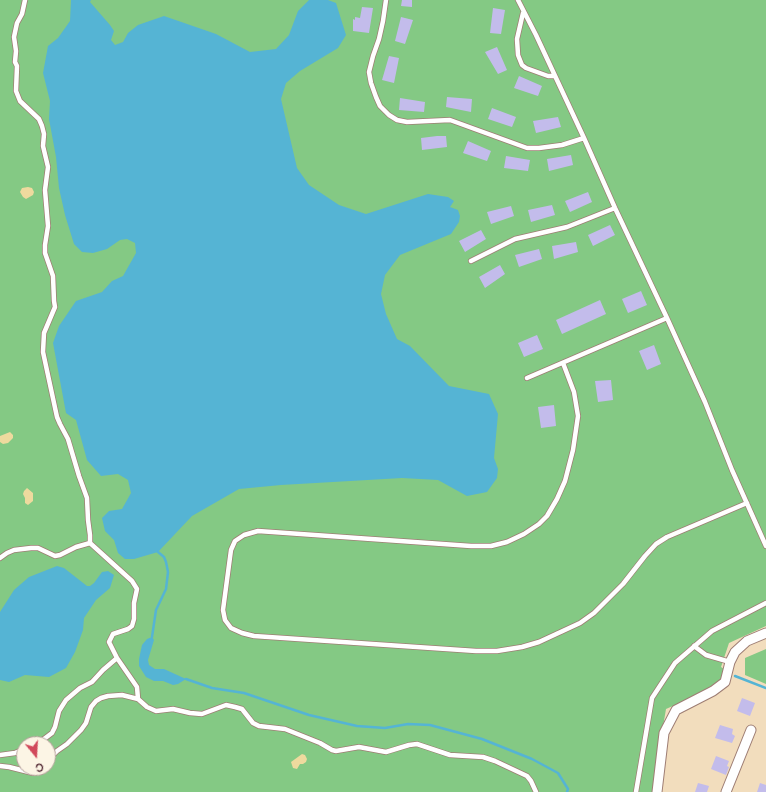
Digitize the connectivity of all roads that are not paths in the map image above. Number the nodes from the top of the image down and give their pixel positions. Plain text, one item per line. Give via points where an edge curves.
1 (25, 0) edge
2 (386, 0) edge
3 (518, 0) edge
4 (524, 13) junction
5 (555, 76) junction
6 (584, 138) junction
7 (615, 208) junction
8 (471, 261) dead end
9 (667, 318) junction
10 (563, 363) junction
11 (527, 378) dead end
12 (746, 503) junction
13 (90, 543) junction
14 (766, 546) edge
15 (0, 558) edge
16 (766, 602) edge
17 (766, 633) edge
18 (694, 646) junction
19 (117, 658) junction
20 (730, 662) junction
21 (138, 699) junction
22 (751, 730) dead end
23 (49, 736) edge
24 (56, 752) edge
25 (16, 753) edge
26 (0, 755) edge
27 (0, 766) edge
28 (16, 769) edge
29 (536, 792) edge
30 (636, 792) edge
31 (657, 792) edge
32 (726, 792) edge

1 - 13 lane via 14,37 16,91 20,101 39,119 42,126 48,167 45,190 48,226 45,253 53,276 55,307 44,333 43,352 57,417 68,439 87,498
2 - 6 lane via 384,21 369,72 380,106 389,115 407,122 450,120 527,148 562,145
3 - 4 lane
4 - 5 lane
4 - 5 lane via 517,39 518,55 522,65 548,76
5 - 6 lane
6 - 7 lane
7 - 8 lane via 567,227 515,238
7 - 9 lane
9 - 10 lane
9 - 12 lane
10 - 11 lane
10 - 12 lane via 574,392 578,416 566,481 547,516 539,524 507,542 491,546 258,530 235,541 231,550 223,610 225,620 231,628 254,636 476,651 522,647 580,623 594,613 623,584 656,544
12 - 14 lane
13 - 15 lane via 55,556 38,548 31,548 14,550
13 - 19 lane via 132,581 137,589 132,626 114,633 110,638
16 - 18 lane via 712,631
17 - 20 street via 747,641 735,652
18 - 20 lane via 706,655
18 - 30 lane via 675,663 652,698
19 - 21 lane via 135,683
19 - 23 lane via 95,679 66,700
20 - 31 street via 725,682 676,710 664,733
21 - 24 lane via 115,695 96,701 81,730
21 - 29 lane via 156,711 173,708 202,714 226,705 235,707 242,709 253,723 259,726 285,730 336,751 359,747 386,752 417,744 454,755 483,757 527,776
22 - 32 street
25 - 26 lane
27 - 28 lane

